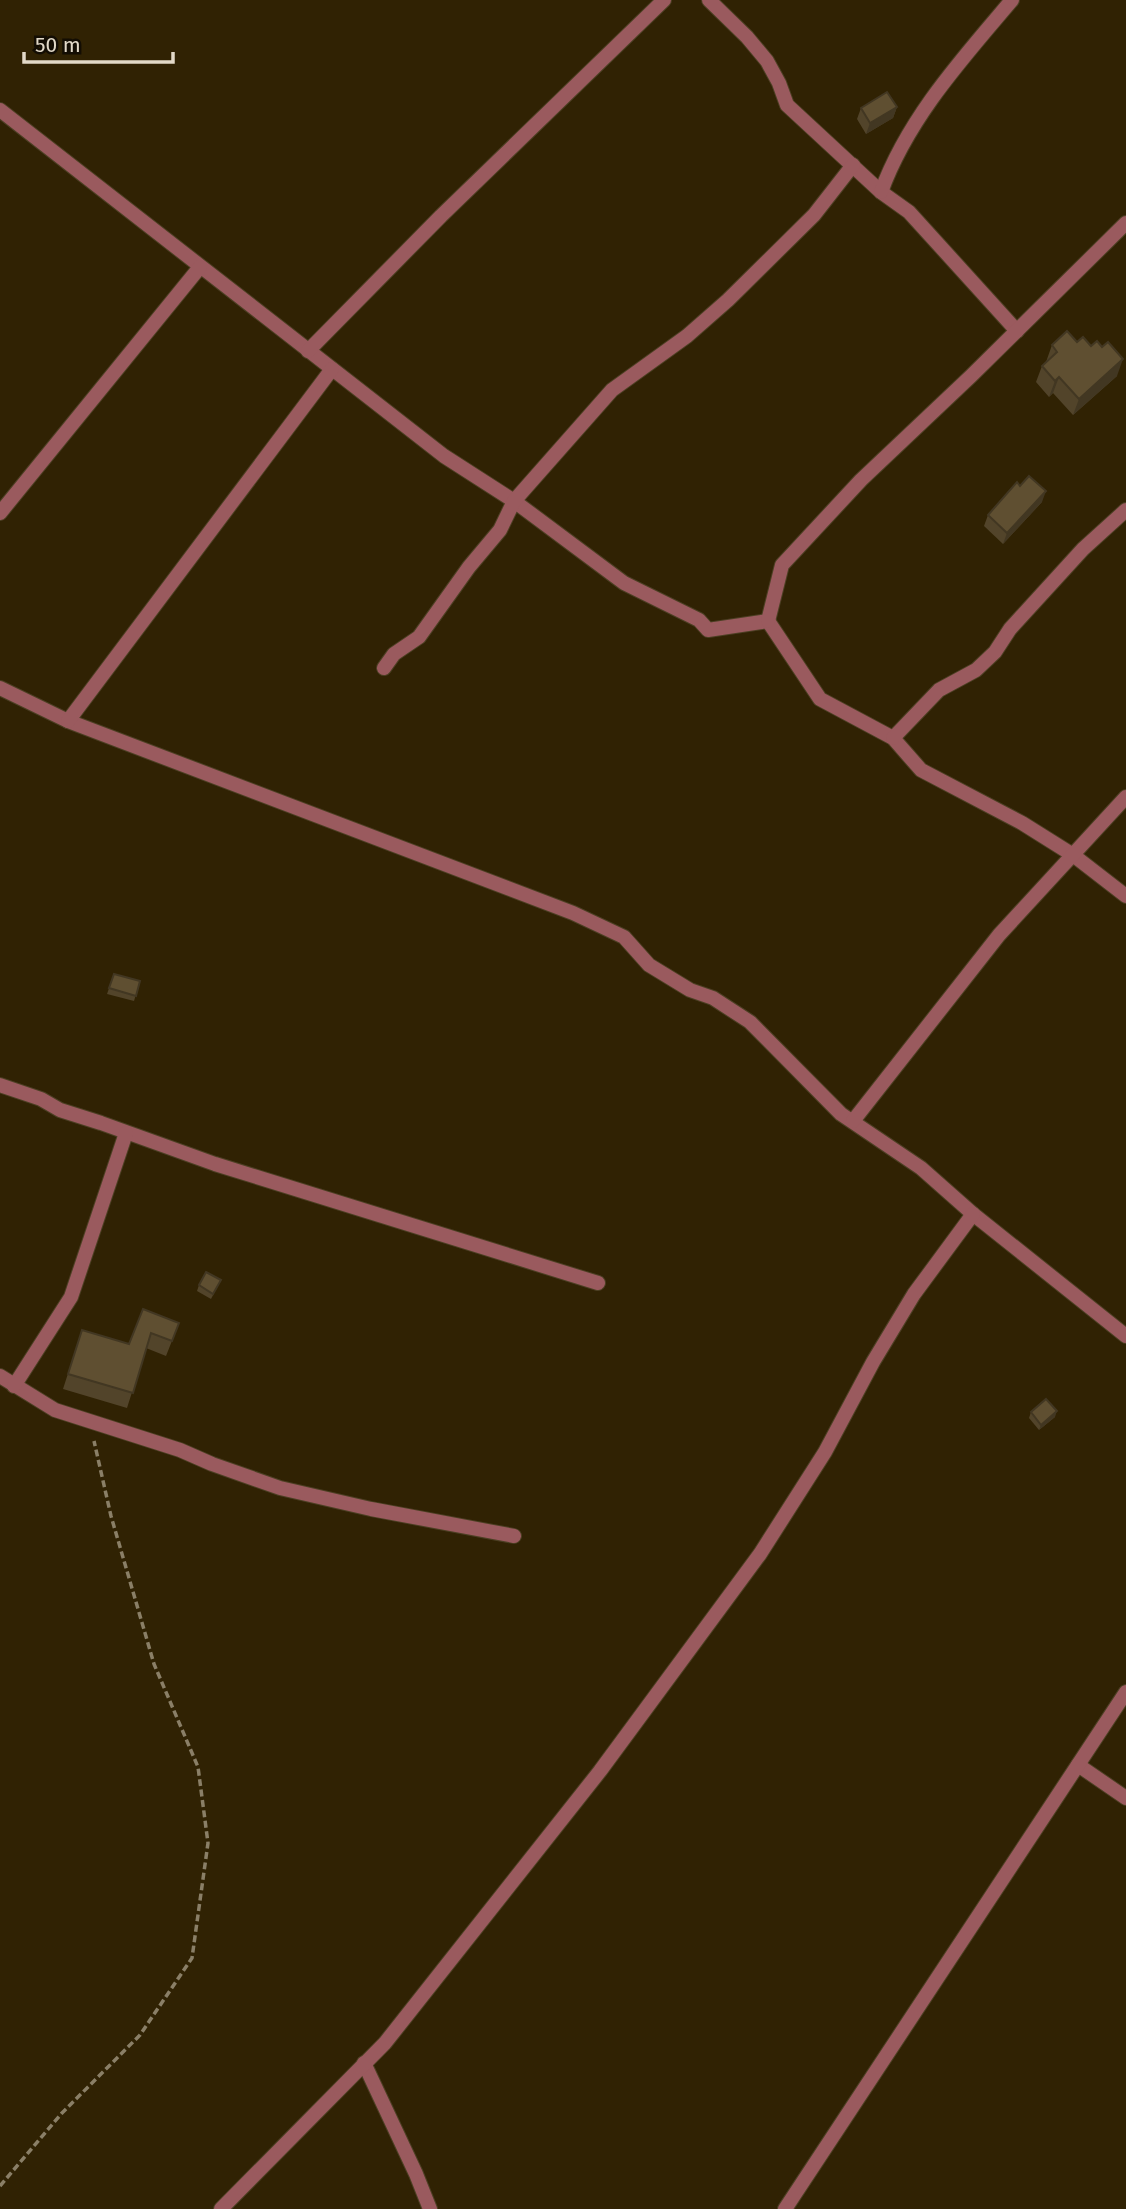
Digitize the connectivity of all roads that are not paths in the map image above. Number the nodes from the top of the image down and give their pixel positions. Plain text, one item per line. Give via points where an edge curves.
1 (664, 0) edge
2 (709, 0) edge
3 (1012, 0) edge
4 (0, 110) edge
5 (853, 165) junction
6 (881, 192) junction
7 (1126, 223) edge
8 (200, 267) junction
9 (1017, 331) junction
10 (308, 351) junction
11 (332, 369) junction
12 (514, 501) junction
13 (1126, 510) edge
14 (0, 513) edge
15 (768, 621) junction
16 (384, 668) dead end
17 (0, 688) edge
18 (68, 721) junction
19 (892, 738) junction
20 (1126, 796) edge
21 (1073, 855) junction
22 (1126, 896) edge
23 (0, 1085) edge
24 (853, 1121) junction
25 (125, 1133) junction
26 (973, 1214) junction
27 (598, 1283) dead end
28 (1126, 1336) edge
29 (0, 1376) edge
30 (13, 1386) junction
31 (514, 1536) dead end
32 (1126, 1692) edge
33 (1078, 1766) junction
34 (1126, 1798) edge
35 (364, 2063) junction
36 (221, 2209) edge
37 (430, 2209) edge
38 (785, 2209) edge

1 - 10 street
2 - 5 street via 766,61 787,105
3 - 6 street via 918,118
4 - 8 street
5 - 6 street
5 - 12 street via 814,215 728,300 687,337 611,390
6 - 9 street via 909,212
7 - 9 street
8 - 10 street
8 - 14 street
9 - 15 street via 861,480 782,565
10 - 11 street
11 - 12 street via 444,456
11 - 18 street
12 - 15 street via 624,583 699,620 708,630
12 - 16 street via 500,530 419,637 394,654
13 - 19 street via 1083,549 1010,629 995,652 976,670 939,690
15 - 19 street via 820,699
17 - 18 street
18 - 24 street via 605,927 624,937 649,965 750,1022
19 - 21 street via 921,770
20 - 21 street
21 - 22 street
21 - 24 street via 999,935
23 - 25 street
24 - 26 street via 921,1168
25 - 27 street
25 - 30 street via 71,1297
26 - 28 street
26 - 35 street via 914,1294 825,1452 760,1555 600,1771 385,2043
29 - 30 street
30 - 31 street via 55,1410 280,1488
32 - 33 street
33 - 34 street
33 - 38 street
35 - 36 street
35 - 37 street

